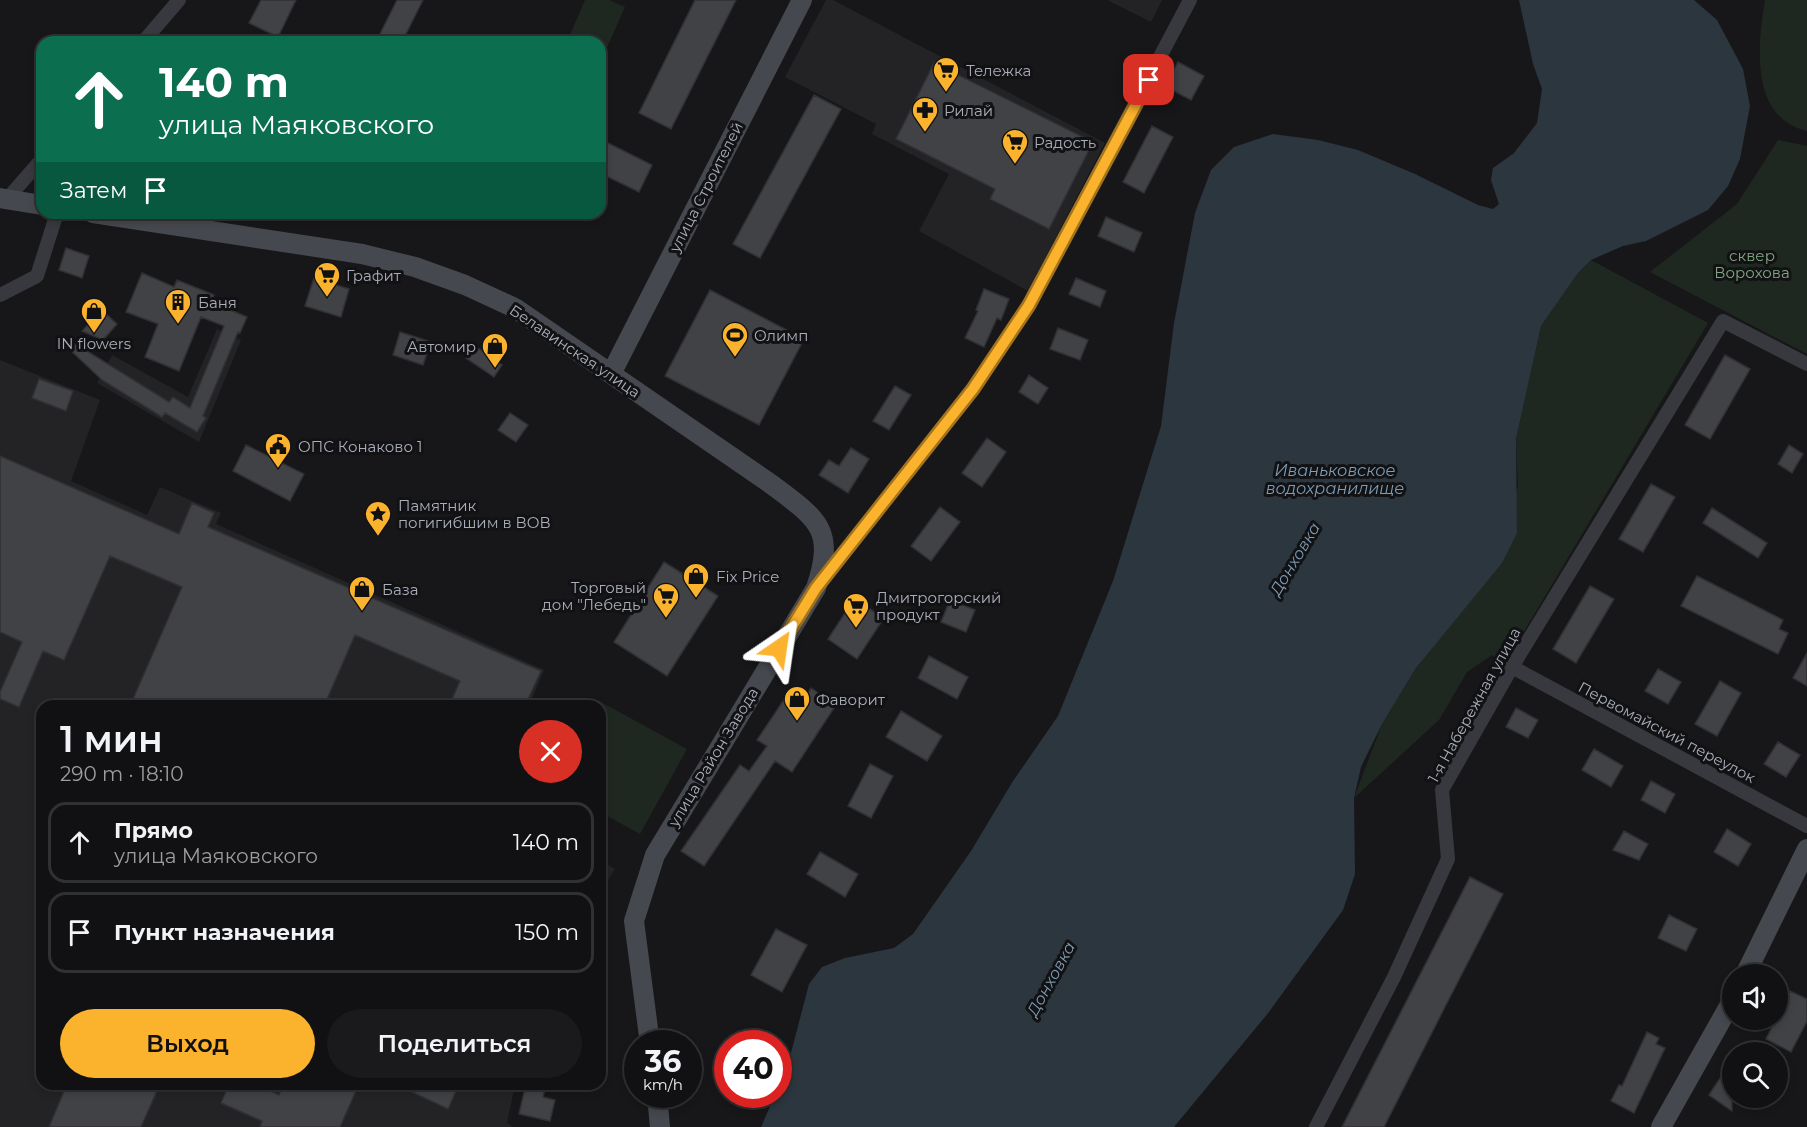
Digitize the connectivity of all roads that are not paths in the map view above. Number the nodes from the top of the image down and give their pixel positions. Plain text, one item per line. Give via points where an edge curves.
1 (179, 0) edge
2 (801, 0) edge
3 (1190, 0) edge
4 (148, 36) edge
5 (36, 165) edge
6 (3, 199) edge
7 (36, 204) edge
8 (55, 219) edge
9 (132, 219) edge
10 (0, 295) edge
11 (1807, 364) edge
12 (611, 374) junction
13 (816, 588) junction
14 (1512, 667) junction
15 (1807, 826) edge
16 (1807, 849) edge
17 (1750, 964) edge
18 (1722, 1019) edge
19 (648, 1030) edge
20 (658, 1108) edge
21 (660, 1127) edge
22 (1316, 1127) edge
23 (1661, 1127) edge

1 - 4 street
2 - 12 main road, улица Строителей
3 - 13 street, улица Район Завода via 1029,305 973,389
5 - 6 street
6 - 7 main road
8 - 10 street via 37,276
9 - 12 main road, Белавинская улица via 362,254 415,267 514,308
11 - 14 street, 1-я Набережная улица via 1723,321
12 - 13 main road, Белавинская улица via 810,515 825,544
13 - 19 main road, улица Район Завода via 655,855 634,921
14 - 15 street, Первомайский переулок
14 - 22 street, 1-я Набережная улица via 1442,790 1448,859 1394,977
16 - 17 main road
18 - 23 main road
20 - 21 main road

